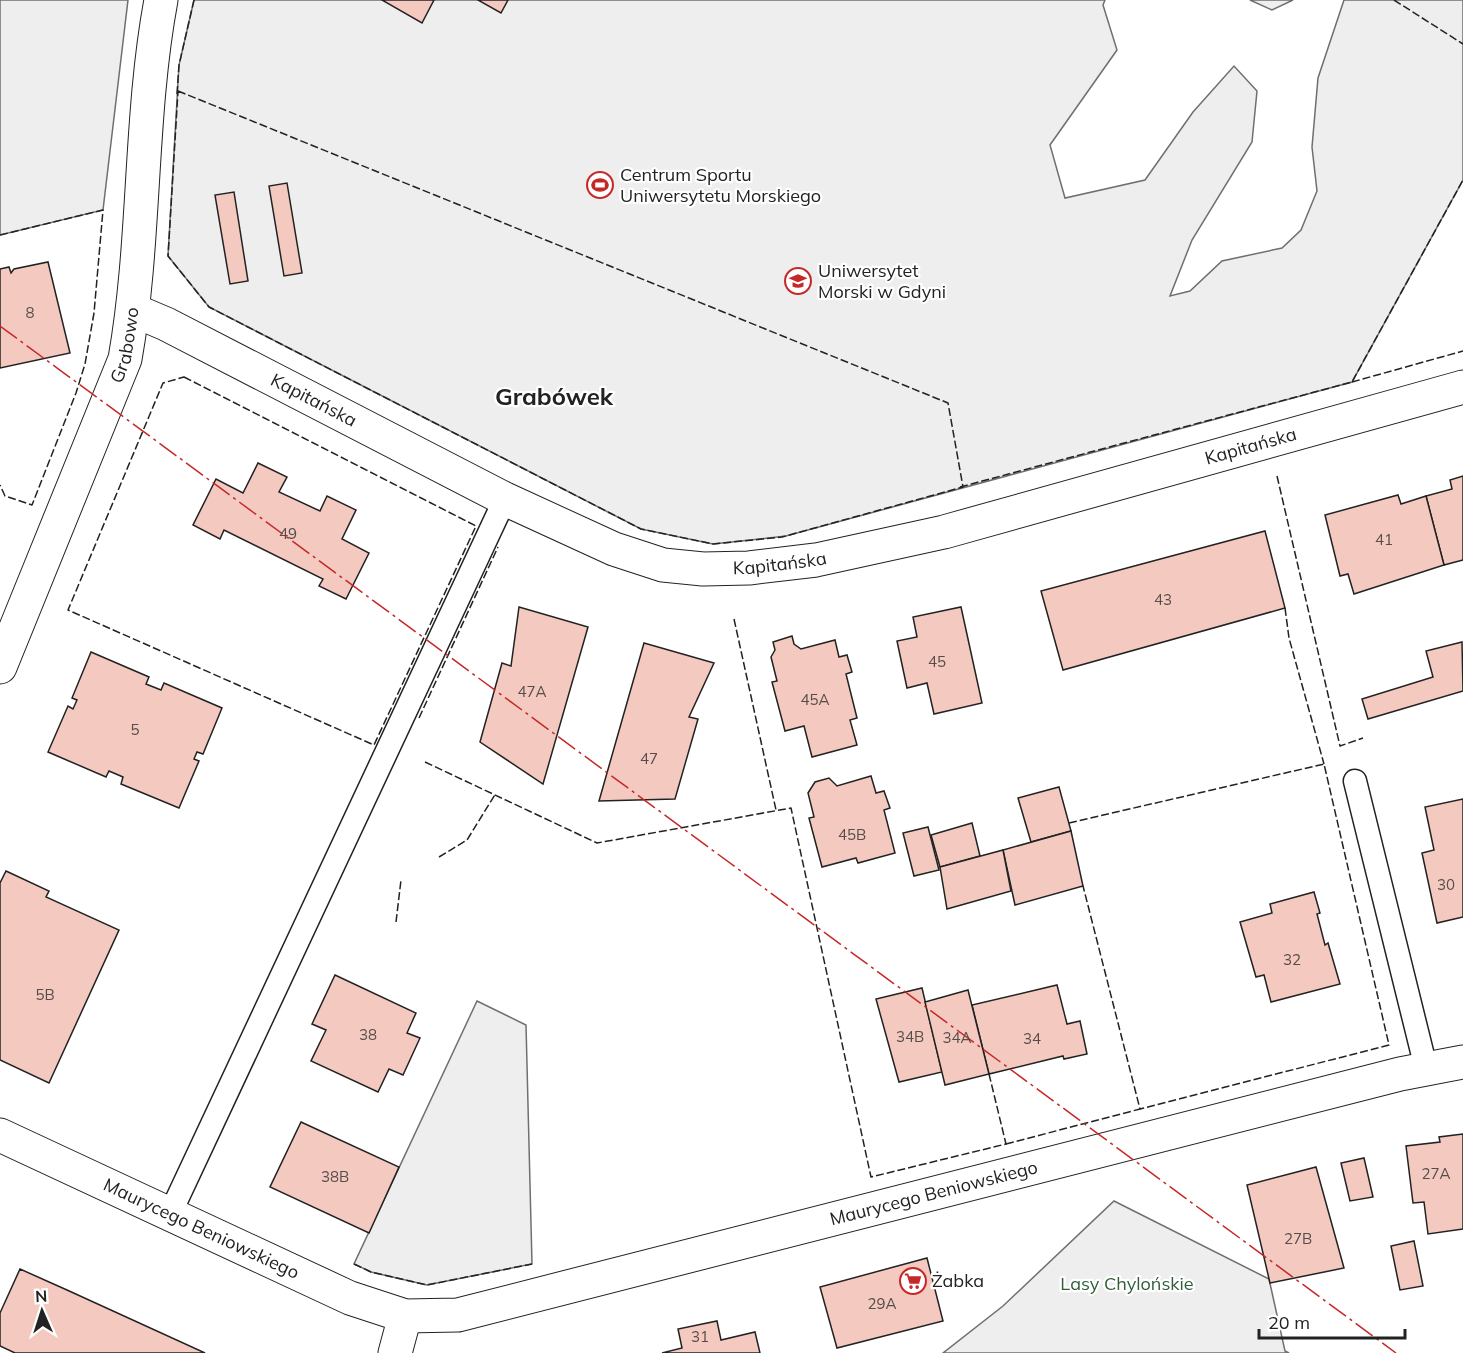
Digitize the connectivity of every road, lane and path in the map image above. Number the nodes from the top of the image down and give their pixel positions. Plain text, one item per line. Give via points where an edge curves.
1 (161, 0) edge
2 (134, 310) junction
3 (1463, 387) edge
4 (505, 499) junction
5 (0, 667) edge
6 (1355, 781) dead end
7 (1463, 1062) edge
8 (1426, 1068) junction
9 (0, 1135) edge
10 (170, 1214) junction
11 (405, 1316) junction
12 (395, 1353) edge

1 - 2 street, Grabowo via 154,34 138,209
2 - 4 street, Kapitańska
2 - 5 street, Grabowo via 125,359 104,417
3 - 4 street, Kapitańska via 944,532 816,560 703,569 663,565 614,549
4 - 10 lane
6 - 8 lane
7 - 8 street, Maurycego Beniowskiego
8 - 11 street, Maurycego Beniowskiego via 458,1315
9 - 10 street, Maurycego Beniowskiego
10 - 11 street, Maurycego Beniowskiego via 350,1298
11 - 12 street

